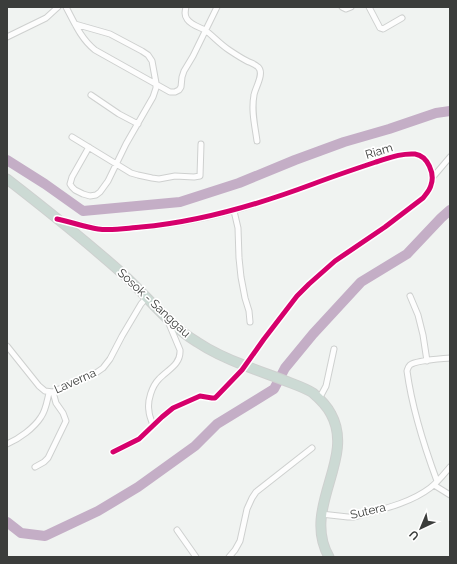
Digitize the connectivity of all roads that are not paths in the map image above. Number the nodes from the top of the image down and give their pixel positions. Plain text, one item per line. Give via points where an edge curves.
1 (58, 7) edge
2 (66, 7) edge
3 (186, 7) edge
4 (217, 7) edge
5 (342, 7) edge
6 (351, 7) edge
7 (369, 7) edge
8 (402, 18) dead end
9 (75, 24) junction
10 (206, 31) junction
11 (7, 36) edge
12 (156, 83) junction
13 (91, 95) dead end
14 (138, 124) junction
15 (72, 137) dead end
16 (257, 142) dead end
17 (201, 144) dead end
18 (89, 147) junction
19 (450, 157) edge
20 (117, 164) junction
21 (432, 177) junction
22 (7, 179) edge
23 (234, 211) junction
24 (57, 219) junction
25 (410, 296) dead end
26 (147, 297) junction
27 (166, 316) junction
28 (250, 322) dead end
29 (7, 346) edge
30 (334, 349) dead end
31 (450, 358) edge
32 (426, 361) junction
33 (245, 366) junction
34 (51, 392) junction
35 (319, 399) junction
36 (153, 426) junction
37 (7, 444) edge
38 (312, 448) dead end
39 (113, 452) dead end
40 (36, 466) dead end
41 (450, 467) edge
42 (436, 483) junction
43 (450, 495) edge
44 (321, 514) junction
45 (177, 530) dead end
46 (196, 557) edge
47 (229, 557) edge
48 (329, 557) edge

1 - 11 street via 46,18
2 - 9 street
3 - 10 street via 187,19
4 - 10 street
5 - 6 street
7 - 8 street via 382,29
9 - 12 street via 89,46
9 - 12 street via 110,34 148,55
10 - 12 street via 184,71 179,90 170,92
10 - 16 street via 228,49 260,68 261,74 253,101
12 - 14 street via 153,97
13 - 14 street
14 - 20 street
15 - 18 street
17 - 20 street via 198,177 152,178 131,173
18 - 20 street
18 - 20 street via 70,184 75,190 90,196 96,195 108,181
19 - 21 street
21 - 23 street, Riam via 427,162 422,157 417,154 402,155
21 - 33 street via 428,192 423,198 335,261 297,296
22 - 24 highway, Sosok - Sanggau
23 - 24 street, Riam via 158,226 114,229 92,228
23 - 28 street via 238,228 238,258
24 - 26 highway, Sosok - Sanggau via 96,250
25 - 32 street via 423,335
26 - 27 highway, Sosok - Sanggau
26 - 34 street, Laverna via 103,368 93,375
27 - 33 highway, Sosok - Sanggau via 197,342
27 - 36 street via 180,355 175,365 156,382 152,391 148,410
29 - 34 street, Laverna via 39,386 45,392
30 - 35 street via 326,386
31 - 32 street
32 - 42 street via 410,365 407,371 417,419
33 - 35 highway, Sosok - Sanggau via 299,386
33 - 36 street via 215,398 196,398 169,411
34 - 37 street via 38,421
34 - 40 street via 66,421 48,458
35 - 44 highway, Sosok - Sanggau via 330,413 338,430 336,456
36 - 39 street via 139,439
38 - 47 street via 256,492 247,509 240,541
41 - 42 street, Sutera
42 - 43 street
42 - 44 street, Sutera via 406,501 354,517
44 - 48 highway, Sosok - Sanggau via 322,538
45 - 46 street

